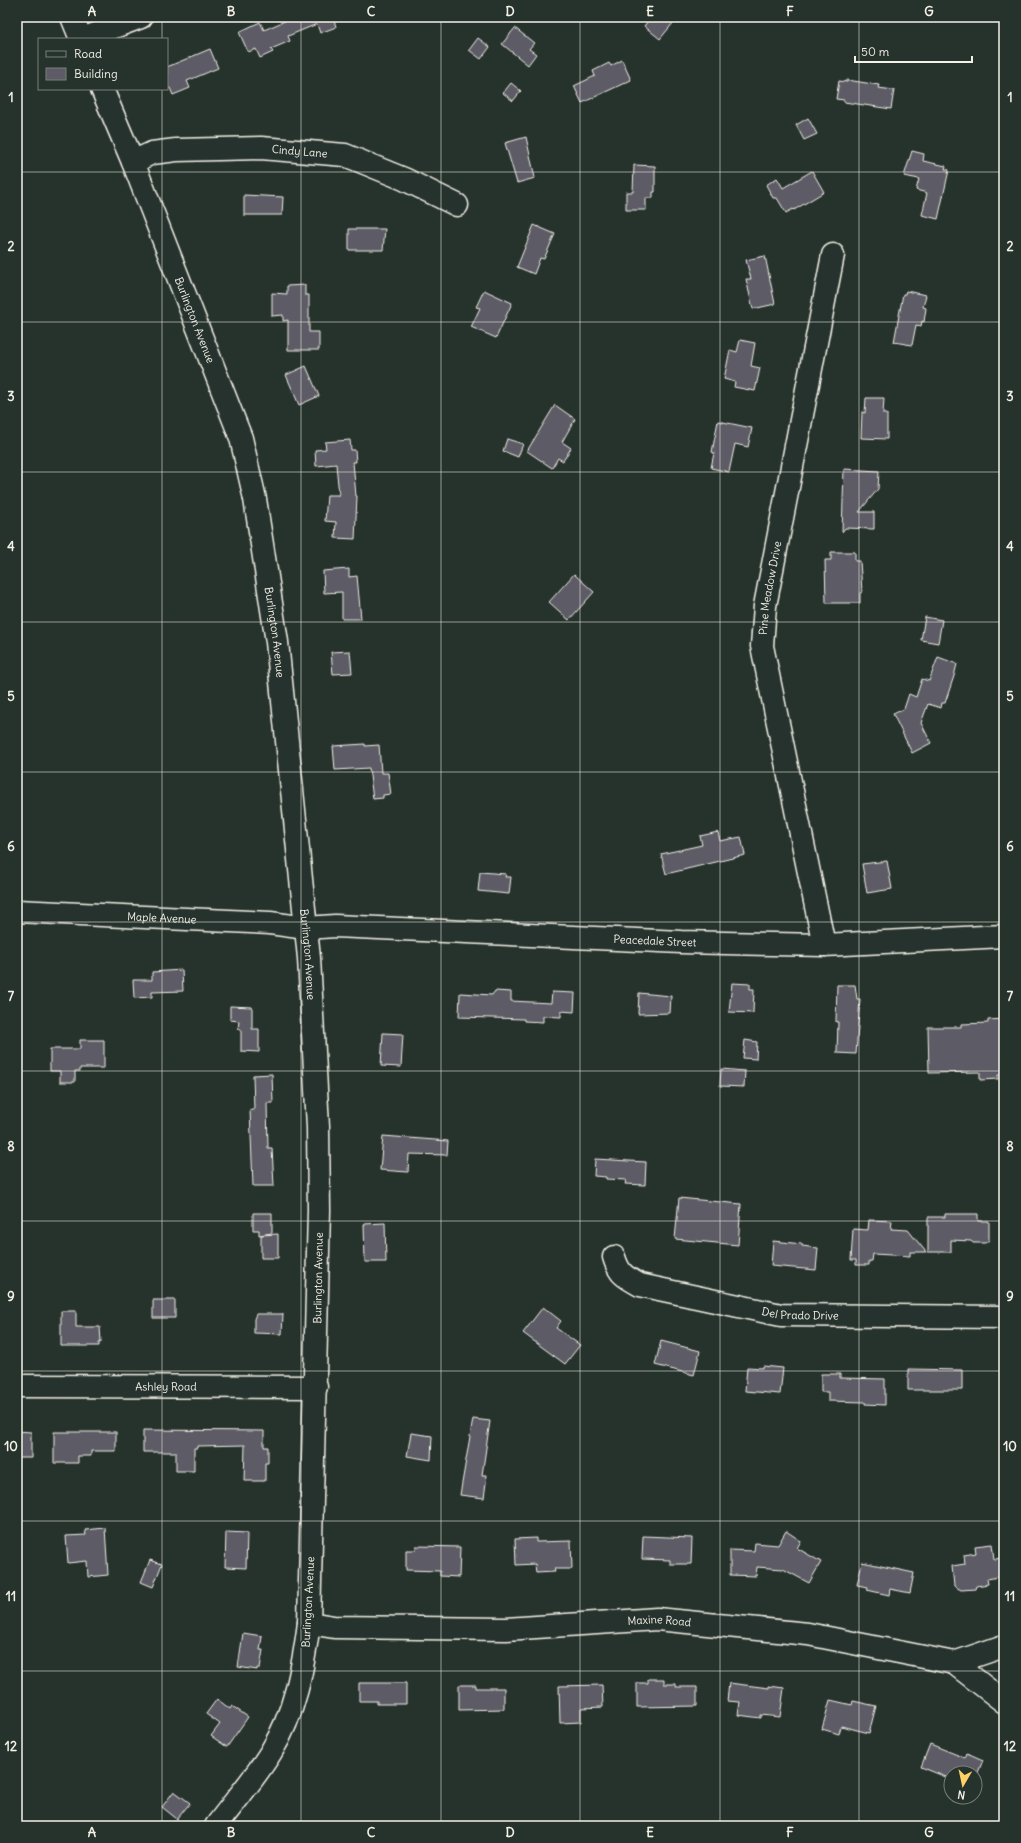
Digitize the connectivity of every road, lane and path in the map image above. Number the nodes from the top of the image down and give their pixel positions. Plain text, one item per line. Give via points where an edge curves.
1 (72, 17) edge
2 (141, 17) edge
3 (81, 38) edge
4 (84, 38) edge
5 (102, 90) edge
6 (133, 162) junction
7 (457, 205) dead end
8 (833, 255) dead end
9 (17, 910) edge
10 (306, 928) junction
11 (1004, 936) edge
12 (824, 945) junction
13 (614, 1257) dead end
14 (1004, 1317) edge
15 (17, 1386) edge
16 (316, 1387) junction
17 (309, 1623) junction
18 (1004, 1646) edge
19 (954, 1663) junction
20 (1004, 1702) edge
21 (216, 1826) edge

1 - 3 main road
2 - 4 main road
5 - 6 main road, Burlington Avenue
6 - 7 main road, Cindy Lane via 152,154 176,150 261,148 345,155 404,179
6 - 10 main road, Burlington Avenue via 241,438 256,498 277,642
8 - 12 main road, Pine Meadow Drive via 765,606 762,646
9 - 10 main road, Maple Avenue via 270,923
10 - 12 main road, Peacedale Street via 335,926 673,942
10 - 16 main road, Burlington Avenue via 318,1127 320,1210
11 - 12 main road, Peacedale Street
13 - 14 main road, Del Prado Drive via 617,1269 627,1279 640,1285 781,1315
15 - 16 main road, Ashley Road
16 - 17 main road, Burlington Avenue
17 - 19 main road, Maxine Road via 334,1627 506,1629 657,1619 808,1634
17 - 21 main road, Burlington Avenue via 298,1689 285,1724 271,1752
18 - 19 main road
19 - 20 main road

